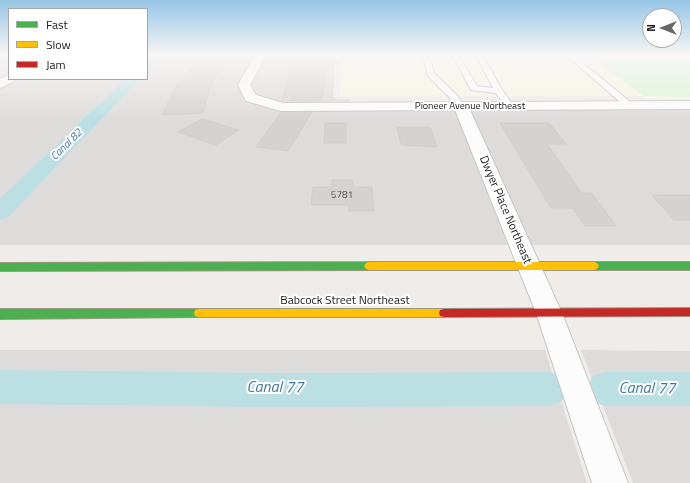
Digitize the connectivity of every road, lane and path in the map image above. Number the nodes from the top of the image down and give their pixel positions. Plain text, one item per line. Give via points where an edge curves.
1 (248, 78) edge
2 (435, 78) edge
3 (468, 78) edge
4 (492, 78) edge
5 (596, 78) edge
6 (499, 91) junction
7 (630, 106) junction
8 (690, 106) edge
9 (510, 107) junction
10 (461, 108) junction
11 (529, 266) junction
12 (690, 266) edge
13 (0, 267) edge
14 (690, 312) edge
15 (549, 313) junction
16 (0, 314) edge
17 (610, 483) edge

1 - 10 street, Pioneer Avenue Northeast via 244,85 251,98 282,107
2 - 10 lane
3 - 6 lane via 474,88
4 - 6 lane
5 - 7 lane
6 - 9 lane
7 - 8 street, Pioneer Avenue Northeast
7 - 9 street, Pioneer Avenue Northeast
9 - 10 street, Pioneer Avenue Northeast
10 - 11 street, Dwyer Place Northeast
11 - 12 main road
11 - 13 main road
11 - 15 street, Dwyer Place Northeast
14 - 15 main road, Babcock Street Northeast
15 - 16 main road, Babcock Street Northeast
15 - 17 street, Dwyer Place Northeast

